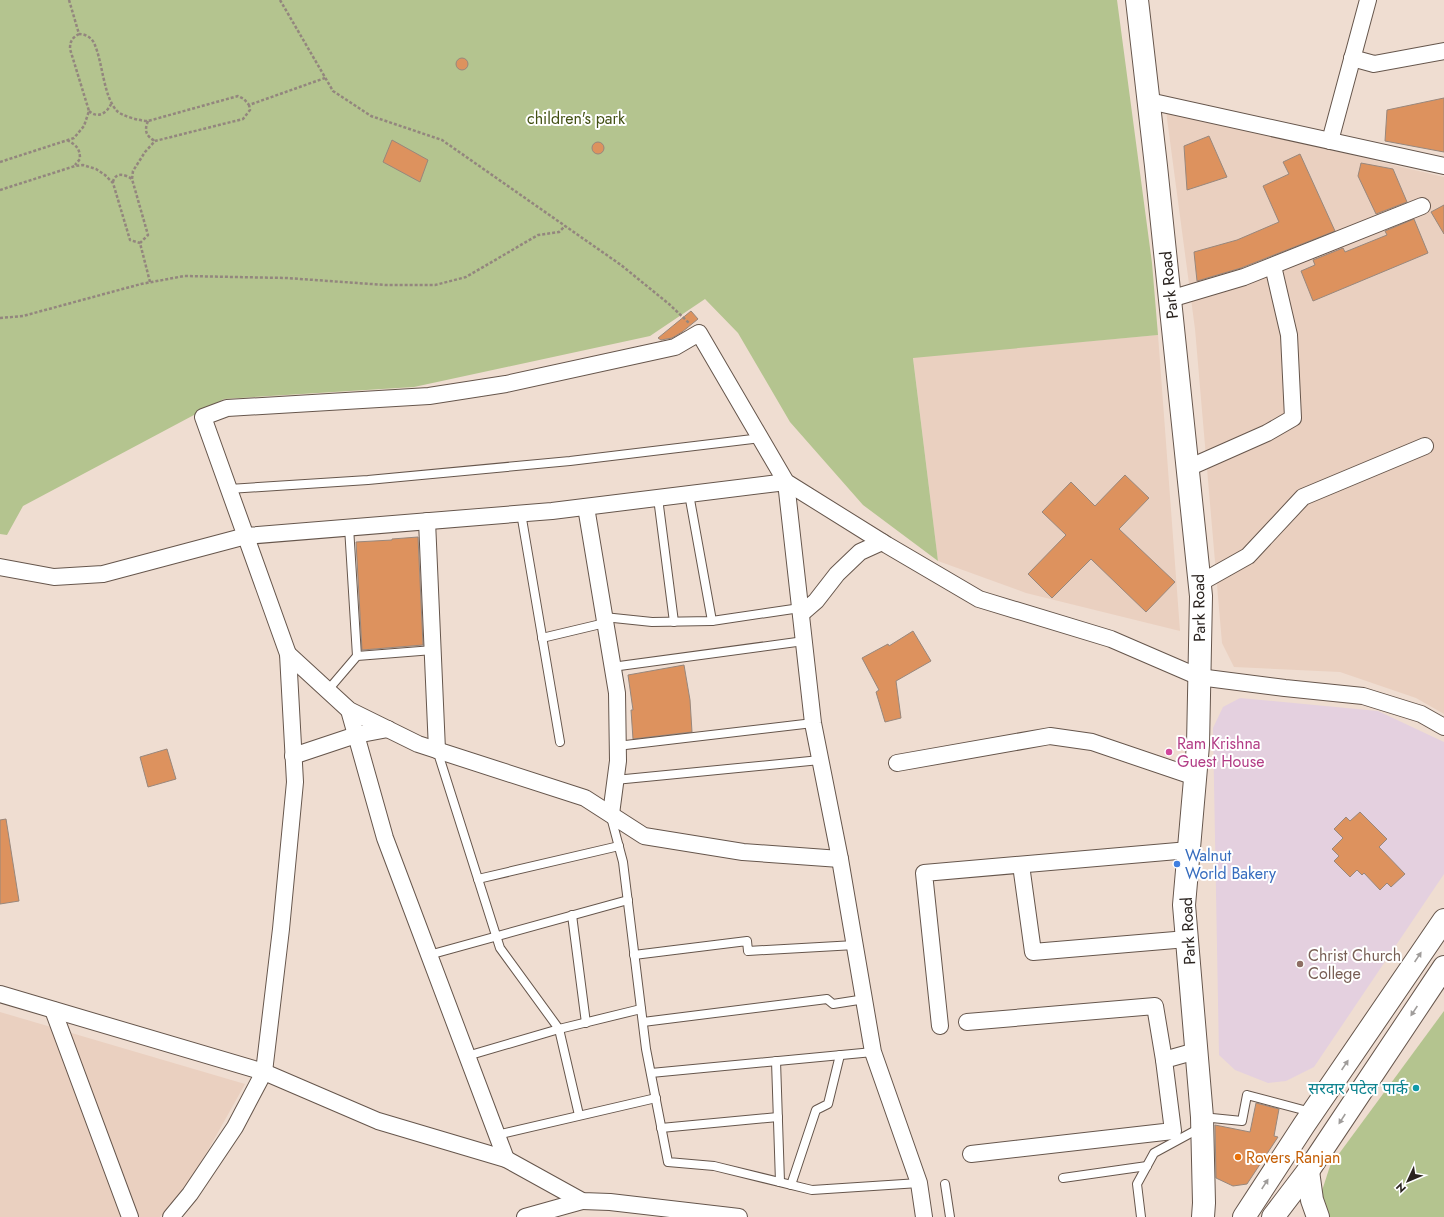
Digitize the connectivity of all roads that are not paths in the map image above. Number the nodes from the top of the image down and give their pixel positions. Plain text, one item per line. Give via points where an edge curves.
1 (1137, 0) edge
2 (1368, 0) edge
3 (1444, 51) edge
4 (1352, 58) junction
5 (1149, 101) junction
6 (1330, 141) junction
7 (1444, 166) edge
8 (1422, 206) dead end
9 (1273, 266) junction
10 (1170, 299) junction
11 (761, 438) junction
12 (1425, 446) dead end
13 (1188, 468) junction
14 (786, 482) junction
15 (229, 489) junction
16 (689, 494) junction
17 (658, 498) junction
18 (586, 507) junction
19 (521, 513) junction
20 (427, 521) junction
21 (349, 527) junction
22 (246, 536) junction
23 (882, 542) junction
24 (0, 567) edge
25 (1200, 583) junction
26 (801, 611) junction
27 (605, 620) junction
28 (712, 621) junction
29 (674, 622) junction
30 (542, 638) junction
31 (804, 641) junction
32 (433, 650) junction
33 (288, 654) junction
34 (357, 656) junction
35 (612, 667) junction
36 (1199, 677) junction
37 (328, 690) junction
38 (349, 710) junction
39 (813, 723) junction
40 (1444, 727) edge
41 (388, 729) junction
42 (356, 735) junction
43 (560, 742) dead end
44 (617, 746) junction
45 (438, 750) junction
46 (293, 756) junction
47 (820, 760) junction
48 (897, 762) dead end
49 (1195, 777) junction
50 (615, 780) junction
51 (611, 814) junction
52 (619, 846) junction
53 (1188, 850) junction
54 (840, 860) junction
55 (1021, 865) junction
56 (478, 879) junction
57 (628, 900) junction
58 (572, 915) junction
59 (1444, 920) edge
60 (496, 936) junction
61 (1187, 939) junction
62 (855, 945) junction
63 (429, 955) junction
64 (634, 955) junction
65 (1444, 967) edge
66 (0, 994) edge
67 (865, 999) junction
68 (641, 1009) junction
69 (53, 1010) junction
70 (643, 1022) junction
71 (967, 1022) dead end
72 (586, 1023) junction
73 (940, 1026) dead end
74 (559, 1029) junction
75 (1196, 1051) junction
76 (873, 1052) junction
77 (467, 1056) junction
78 (840, 1056) junction
79 (1164, 1060) junction
80 (776, 1061) junction
81 (264, 1072) junction
82 (651, 1073) junction
83 (656, 1098) junction
84 (1312, 1112) junction
85 (579, 1115) junction
86 (778, 1117) junction
87 (1202, 1122) junction
88 (661, 1128) junction
89 (497, 1135) junction
90 (971, 1154) dead end
91 (506, 1159) junction
92 (1147, 1166) junction
93 (1308, 1171) junction
94 (1063, 1178) dead end
95 (780, 1182) junction
96 (919, 1183) junction
97 (945, 1184) dead end
98 (791, 1185) junction
99 (582, 1201) junction
100 (130, 1217) edge
101 (171, 1217) edge
102 (525, 1217) edge
103 (739, 1217) edge
104 (924, 1217) edge
105 (950, 1217) edge
106 (1141, 1217) edge
107 (1203, 1217) edge
108 (1244, 1217) edge
109 (1273, 1217) edge
110 (1318, 1217) edge

1 - 5 street, Park Road
2 - 4 street
3 - 4 street via 1374,64
4 - 6 street
5 - 6 street
5 - 10 street, Park Road
6 - 7 street
8 - 9 street
9 - 10 street
9 - 13 street via 1290,335 1294,418 1267,433
10 - 13 street, Park Road
11 - 14 street
11 - 15 lane via 570,461 368,480
11 - 15 street via 699,333 676,346 506,384 430,396 226,408 203,417
12 - 25 street via 1303,497 1248,556
13 - 25 street, Park Road
14 - 16 street
14 - 23 street
14 - 26 street
15 - 22 street
16 - 17 street
16 - 28 lane
17 - 18 street
17 - 29 lane
18 - 19 street
18 - 27 street
19 - 20 street
19 - 30 lane
20 - 21 street
20 - 32 street
21 - 22 street
21 - 34 lane
22 - 24 street via 103,574 54,577
22 - 33 street
23 - 26 street via 860,552 837,574 816,601
23 - 36 street via 979,599 1111,639
25 - 36 street, Park Road
26 - 28 lane
26 - 31 street
27 - 29 lane
27 - 30 lane
27 - 35 street
28 - 29 lane
30 - 43 lane
31 - 35 lane
31 - 39 street
32 - 34 lane
32 - 45 street
33 - 37 street
33 - 46 street
34 - 37 lane
35 - 44 street via 617,693
36 - 40 street via 1363,696 1421,714
36 - 49 street, Park Road
37 - 38 street
38 - 41 street
38 - 42 street
39 - 44 lane
39 - 47 street
41 - 42 street
41 - 45 street via 418,744
42 - 46 street
42 - 63 street via 385,838
44 - 50 street
45 - 51 street via 585,798
45 - 56 lane
46 - 81 street via 294,782 281,929
47 - 50 lane
47 - 54 street
48 - 49 street via 1050,736 1092,742
49 - 53 street, Park Road
50 - 51 street
51 - 52 lane
51 - 54 street via 644,836 743,852
52 - 56 lane
52 - 57 lane
53 - 55 street
53 - 61 street, Park Road via 1184,905
54 - 62 street
55 - 61 street via 1033,952
55 - 73 street via 924,873
56 - 60 lane
57 - 58 lane
57 - 64 lane
58 - 60 lane
58 - 72 lane
84 -> 59 street
60 - 63 lane
60 - 74 lane via 500,948
61 - 75 street, Park Road
62 - 64 lane via 748,951 747,941
62 - 67 street
63 - 77 street
64 - 68 lane
65 -> 93 street
66 - 69 street
67 - 70 lane via 833,1004 827,999
67 - 76 street
68 - 70 lane
68 - 72 lane
69 - 81 street
69 - 100 street
70 - 82 lane
71 - 79 street via 1156,1006
72 - 74 lane
74 - 77 lane
74 - 85 lane
75 - 79 street
75 - 87 street, Park Road
76 - 78 lane
76 - 96 street
77 - 89 street
78 - 80 lane
78 - 98 lane via 828,1104 816,1110
79 - 90 street via 1173,1131
80 - 82 lane
80 - 86 lane
81 - 91 street via 378,1121
81 - 101 street via 235,1127 190,1194
82 - 83 lane
83 - 85 lane
83 - 88 lane
84 - 87 lane via 1247,1095 1242,1121
108 -> 84 street
85 - 89 lane
86 - 88 lane
86 - 95 lane
87 - 92 lane via 1154,1153
87 - 107 street, Park Road
88 - 95 lane via 668,1162 714,1166
89 - 91 street
91 - 99 street
92 - 94 lane
92 - 106 lane via 1137,1184
93 - 109 street
93 - 110 street via 1312,1200
95 - 98 lane
96 - 98 lane via 812,1190
96 - 104 street
97 - 105 lane
99 - 102 street
99 - 103 street

